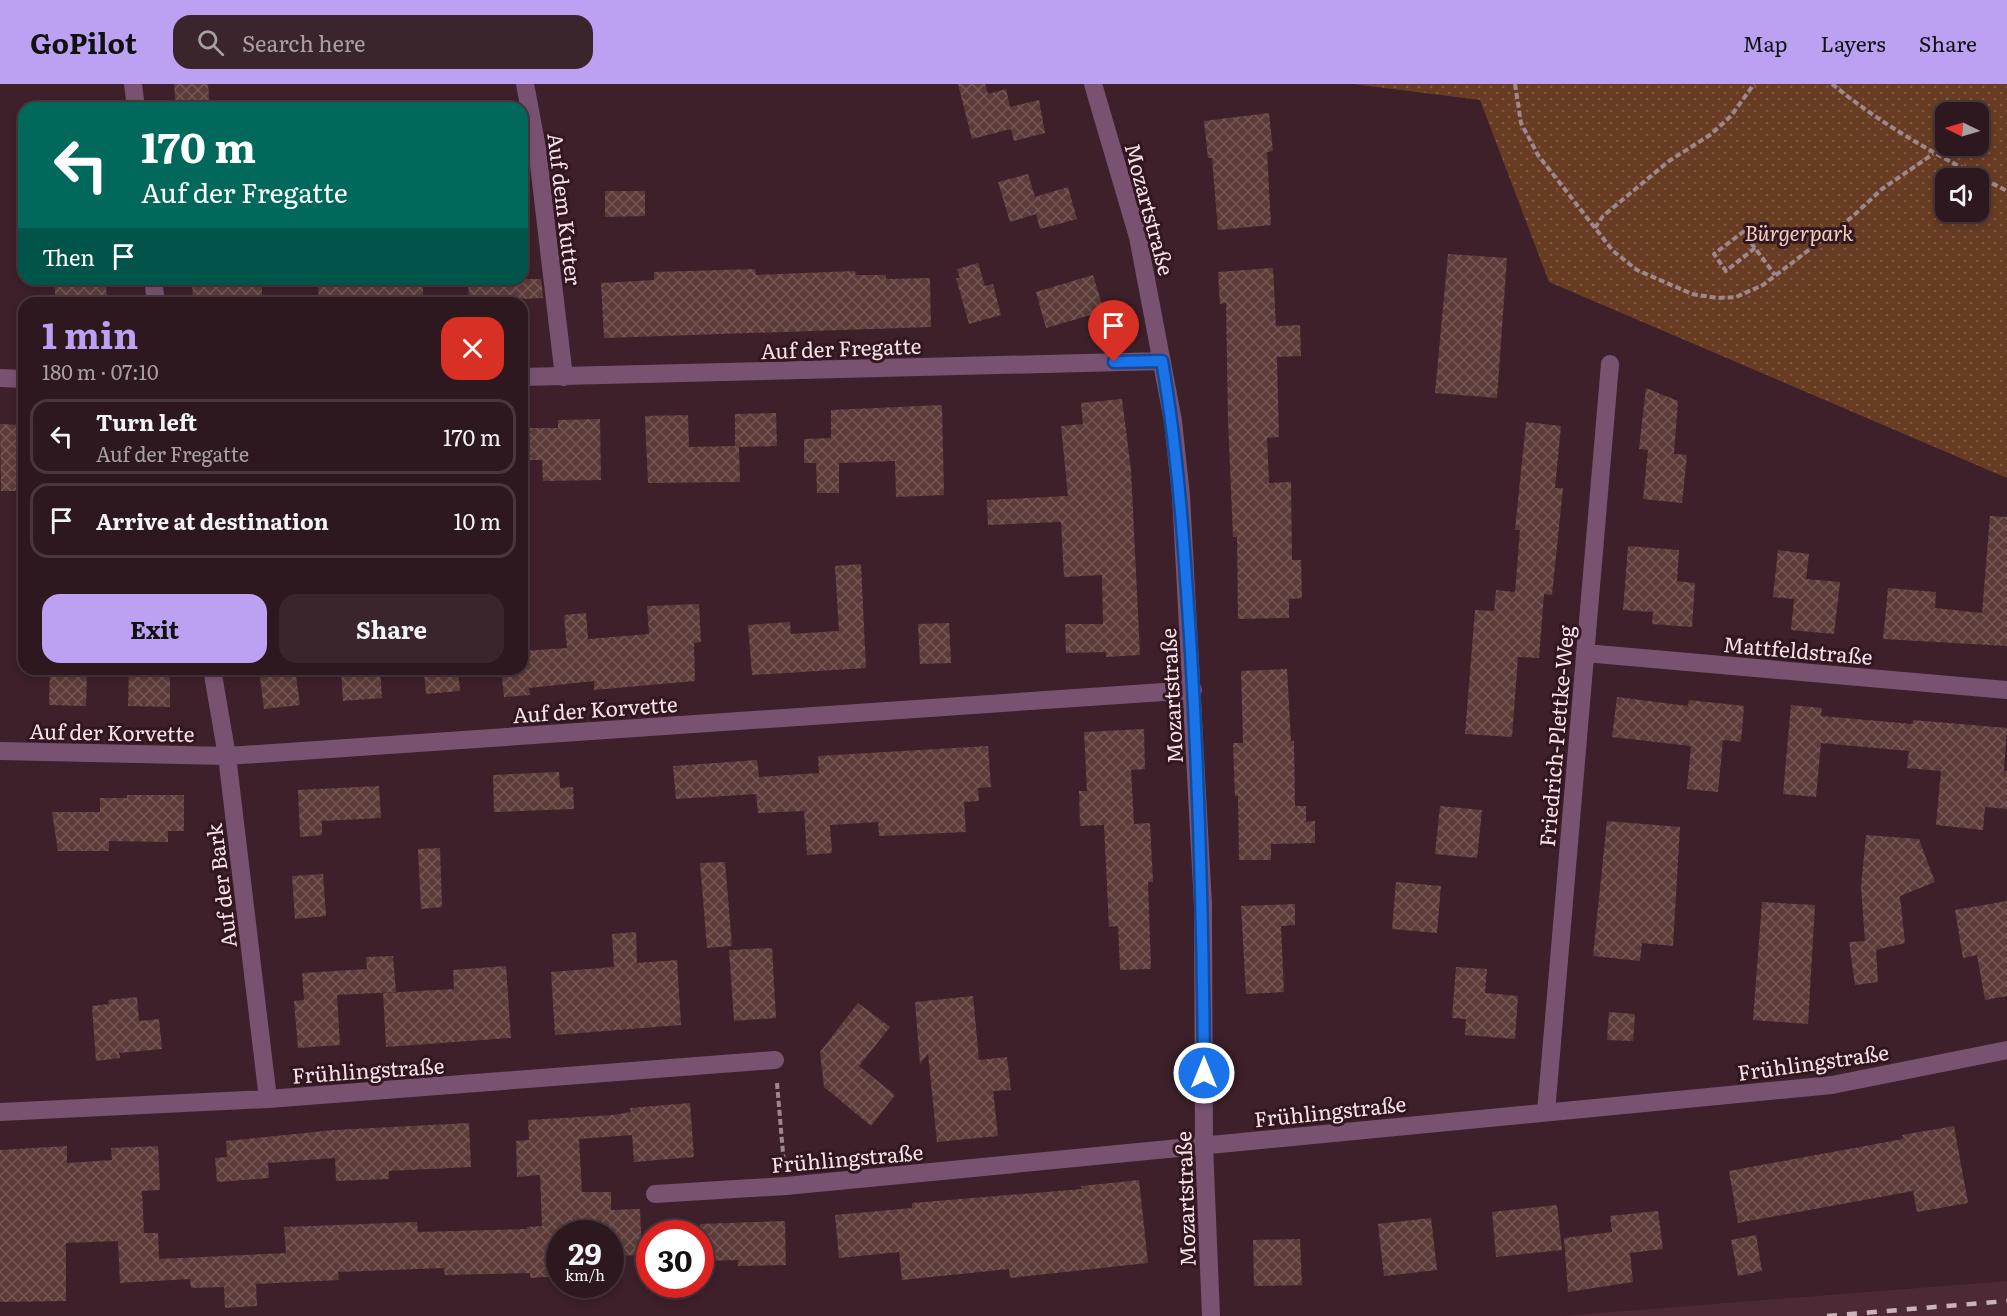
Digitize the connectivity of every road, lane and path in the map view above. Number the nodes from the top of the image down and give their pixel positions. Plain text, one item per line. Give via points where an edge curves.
1 (134, 84) edge
2 (525, 84) edge
3 (1093, 84) edge
4 (1515, 84) edge
5 (1754, 84) edge
6 (1832, 84) edge
7 (136, 102) edge
8 (1934, 154) junction
9 (2007, 191) edge
10 (1595, 228) junction
11 (1755, 248) junction
12 (1775, 274) junction
13 (1162, 361) junction
14 (1610, 364) dead end
15 (528, 377) edge
16 (564, 377) junction
17 (0, 378) edge
18 (18, 379) edge
19 (1585, 653) junction
20 (214, 675) edge
21 (1193, 690) junction
22 (2007, 690) edge
23 (0, 752) edge
24 (227, 756) junction
25 (2007, 1050) edge
26 (775, 1060) joint
27 (268, 1099) junction
28 (0, 1112) edge
29 (1546, 1112) junction
30 (1204, 1145) junction
31 (786, 1186) junction
32 (655, 1194) dead end
33 (1211, 1316) edge

1 - 7 street
2 - 16 street, Auf dem Kutter via 537,148
3 - 13 street, Mozartstraße via 1138,237
4 - 10 path via 1521,123 1538,155
5 - 10 path via 1731,116 1710,135 1669,161 1603,216
6 - 8 path via 1871,116
8 - 9 path
8 - 12 path via 1882,189 1852,217
10 - 12 path via 1613,252 1637,270 1692,294 1736,297
11 - 11 path via 1726,271 1714,254 1743,232
11 - 12 path
13 - 16 street, Auf der Fregatte
13 - 21 street, Mozartstraße via 1181,496
14 - 19 street, Friedrich-Plettke-Weg
15 - 16 street, Auf der Fregatte
17 - 18 street
19 - 22 street, Mattfeldstraße
19 - 29 street, Friedrich-Plettke-Weg
20 - 24 street, Auf der Bark
21 - 24 street, Auf der Korvette
21 - 30 street, Mozartstraße via 1203,905
23 - 24 street, Auf der Korvette
24 - 27 street, Auf der Bark
25 - 29 street, Frühlingstraße via 1832,1085
26 - 27 street, Frühlingstraße
26 - 31 path
27 - 28 street, Frühlingstraße
29 - 30 street, Frühlingstraße
30 - 31 street, Frühlingstraße
30 - 33 street, Mozartstraße
31 - 32 street, Frühlingstraße

